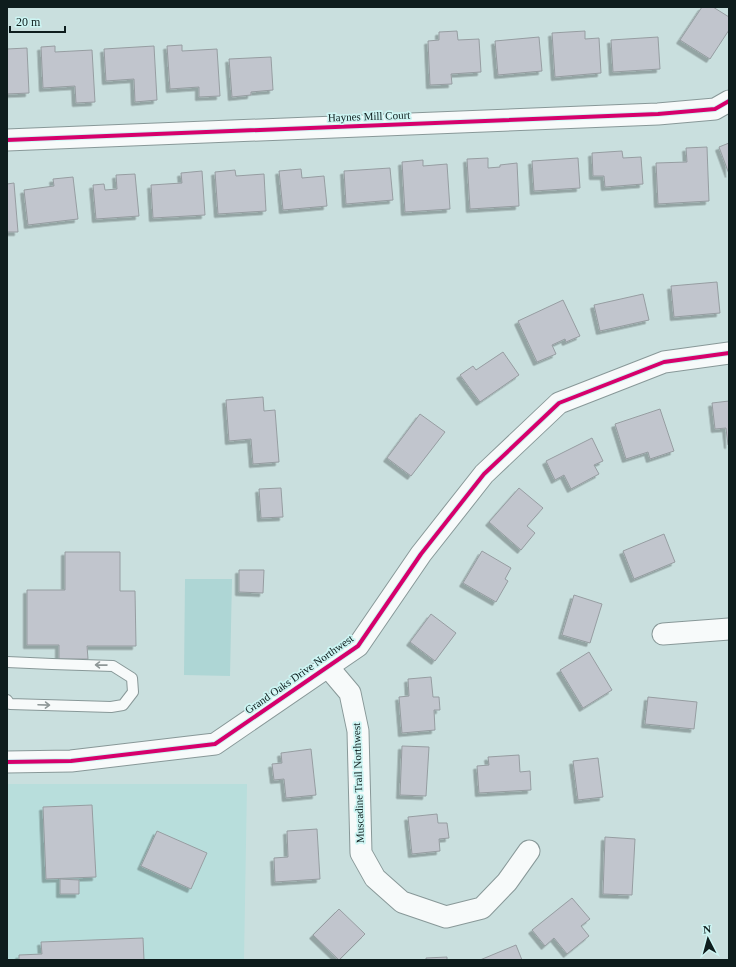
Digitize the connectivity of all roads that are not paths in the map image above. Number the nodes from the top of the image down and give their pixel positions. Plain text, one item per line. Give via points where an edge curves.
1 (729, 101) edge
2 (7, 140) edge
3 (729, 352) edge
4 (729, 629) edge
5 (663, 634) dead end
6 (7, 662) edge
7 (328, 667) junction
8 (7, 700) edge
9 (7, 762) edge
10 (529, 851) dead end

1 - 2 street, Haynes Mill Court via 715,109 658,114
3 - 7 street, Grand Oaks Drive Northwest via 664,362 559,403 484,474 421,554 358,646
4 - 5 street
8 -> 6 lane via 10,704 111,707 123,706 133,692 132,678 114,666
7 - 9 street, Grand Oaks Drive Northwest via 215,744 71,761
7 - 10 street, Muscadine Trail Northwest via 350,693 358,731 361,853 375,878 402,902 446,917 482,908 507,882

